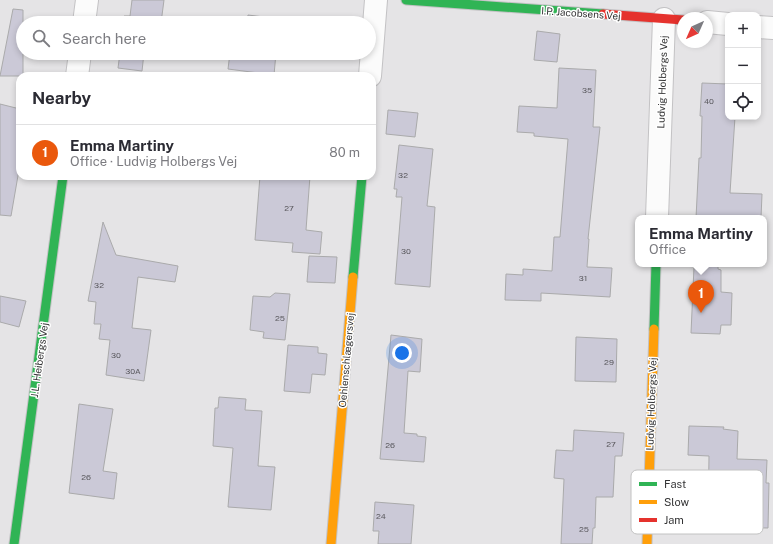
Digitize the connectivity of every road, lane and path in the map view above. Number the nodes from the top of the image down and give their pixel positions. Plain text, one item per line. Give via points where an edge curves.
1 (87, 0) edge
2 (376, 0) edge
3 (406, 0) edge
4 (85, 16) edge
5 (375, 16) edge
6 (674, 20) edge
7 (713, 23) edge
8 (725, 24) edge
9 (761, 27) edge
10 (773, 28) edge
11 (79, 60) edge
12 (371, 60) edge
13 (78, 72) edge
14 (370, 72) edge
15 (62, 180) edge
16 (362, 180) edge
17 (657, 215) edge
18 (656, 267) edge
19 (649, 470) edge
20 (647, 534) edge
21 (14, 544) edge
22 (331, 544) edge
23 (647, 544) edge

1 - 4 street
2 - 5 street
3 - 6 street, I.P. Jacobsens Vej
6 - 17 street, Ludvig Holbergs Vej
7 - 8 street
9 - 10 street
11 - 13 street
12 - 14 street
15 - 21 street, J.L. Heibergs Vej
16 - 22 street, Oehlenschlægersvej
18 - 19 street, Ludvig Holbergs Vej
20 - 23 street, Ludvig Holbergs Vej

